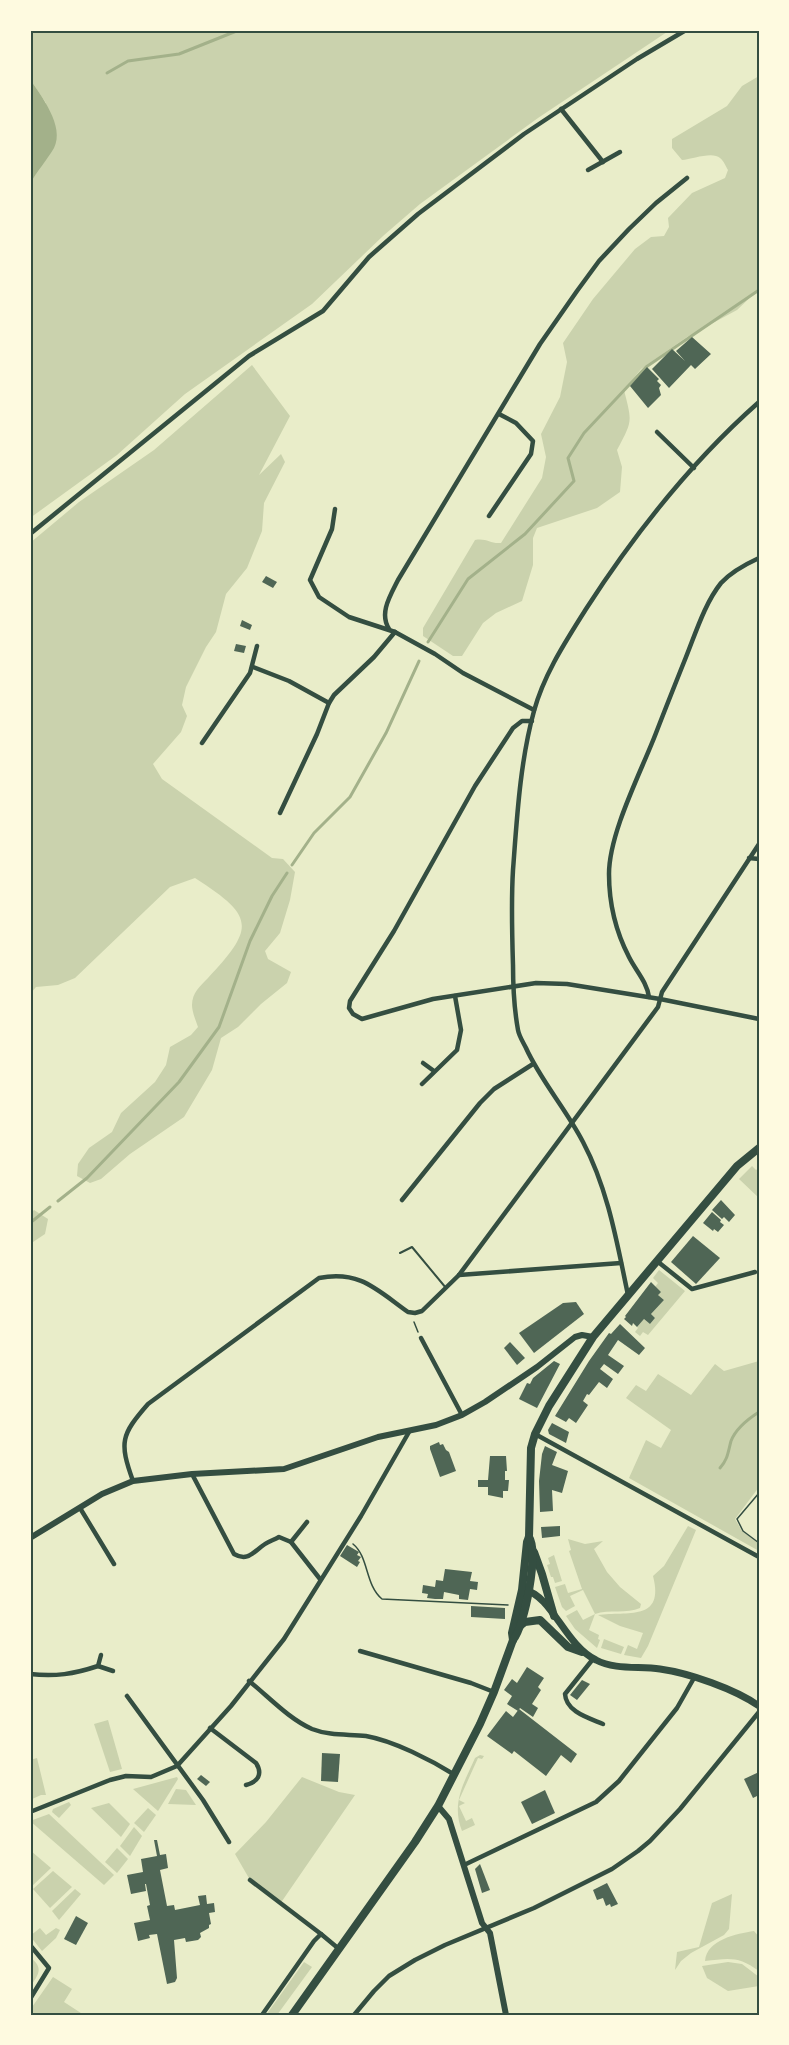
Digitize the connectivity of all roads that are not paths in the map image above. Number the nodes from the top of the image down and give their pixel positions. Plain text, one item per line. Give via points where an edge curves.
1 (686, 30) edge
2 (561, 109) junction
3 (620, 152) dead end
4 (603, 162) junction
5 (588, 170) dead end
6 (687, 178) dead end
7 (759, 402) edge
8 (499, 414) junction
9 (657, 432) dead end
10 (694, 468) junction
11 (335, 509) dead end
12 (489, 516) dead end
13 (30, 534) edge
14 (759, 558) edge
15 (392, 631) junction
16 (257, 646) dead end
17 (253, 667) junction
18 (329, 703) junction
19 (534, 711) junction
20 (532, 721) junction
21 (202, 743) dead end
22 (280, 813) dead end
23 (759, 844) edge
24 (749, 858) junction
25 (759, 859) edge
26 (513, 987) junction
27 (454, 996) junction
28 (649, 997) junction
29 (660, 999) junction
30 (759, 1019) edge
31 (423, 1063) dead end
32 (533, 1064) junction
33 (434, 1071) junction
34 (422, 1084) dead end
35 (572, 1123) junction
36 (759, 1148) edge
37 (402, 1200) dead end
38 (400, 1253) dead end
39 (657, 1261) junction
40 (621, 1263) junction
41 (755, 1272) dead end
42 (459, 1275) junction
43 (446, 1288) junction
44 (629, 1296) junction
45 (593, 1337) junction
46 (421, 1338) road end
47 (462, 1415) junction
48 (409, 1432) junction
49 (535, 1434) junction
50 (192, 1474) junction
51 (133, 1481) junction
52 (80, 1508) junction
53 (307, 1522) dead end
54 (529, 1537) junction
55 (30, 1538) edge
56 (291, 1542) junction
57 (533, 1548) junction
58 (759, 1557) edge
59 (114, 1564) dead end
60 (320, 1579) junction
61 (525, 1590) junction
62 (554, 1616) junction
63 (520, 1626) junction
64 (513, 1640) junction
65 (360, 1651) dead end
66 (582, 1652) junction
67 (101, 1655) dead end
68 (593, 1659) junction
69 (98, 1666) junction
70 (113, 1671) dead end
71 (30, 1674) edge
72 (694, 1678) junction
73 (249, 1681) junction
74 (494, 1692) junction
75 (127, 1696) dead end
76 (759, 1706) edge
77 (759, 1712) edge
78 (603, 1724) dead end
79 (210, 1728) junction
80 (177, 1766) junction
81 (455, 1775) junction
82 (246, 1785) dead end
83 (438, 1806) junction
84 (30, 1812) edge
85 (229, 1842) dead end
86 (464, 1865) junction
87 (250, 1880) dead end
88 (486, 1928) junction
89 (321, 1934) junction
90 (30, 1945) edge
91 (339, 1948) junction
92 (30, 1999) edge
93 (262, 2015) edge
94 (292, 2015) edge
95 (354, 2015) edge
96 (506, 2015) edge

1 - 2 street
2 - 4 street
2 - 13 street via 417,214 369,257 323,311 249,356
3 - 4 street
4 - 5 street
6 - 8 street via 656,203 599,261 540,344
7 - 10 street
8 - 12 street via 516,423 533,441 531,454
8 - 15 street via 390,597 385,622
9 - 10 street
10 - 19 street via 648,520 609,574 565,642 545,679
11 - 15 street via 332,530 310,580 319,597 349,617
14 - 28 street via 722,582 710,602 612,848 609,883 617,928
15 - 18 street via 375,657
15 - 19 street
16 - 17 street
17 - 18 street via 290,681
17 - 21 street
18 - 22 street
19 - 20 street
20 - 26 street via 516,830
20 - 27 street via 522,721 513,728 476,786 349,1008 362,1018
23 - 24 street
24 - 25 street
24 - 29 street
26 - 27 street
26 - 28 street via 567,984
26 - 32 street via 518,1032
27 - 33 street via 461,1030 458,1050
28 - 29 street
29 - 30 street
29 - 35 street via 641,1032
31 - 33 street
32 - 35 street
32 - 37 street via 480,1103
33 - 34 street
35 - 40 street via 598,1176
35 - 42 street
36 - 39 highway via 737,1166
38 - 43 lane via 412,1248
39 - 41 street via 692,1289
39 - 44 highway
40 - 42 street
40 - 44 street
42 - 43 street
43 - 51 street via 415,1313 351,1276 319,1278 148,1404 125,1436 124,1449
44 - 45 highway
45 - 47 street via 582,1335 569,1341 537,1367
45 - 49 highway
46 - 47 street
47 - 48 street
48 - 50 street via 378,1437 284,1469
48 - 60 street
49 - 54 highway via 530,1458
49 - 58 street
50 - 51 street
50 - 56 street via 234,1554 249,1557 279,1538
51 - 52 street
52 - 55 street
52 - 59 street
53 - 56 street
54 - 57 highway
54 - 61 highway
56 - 60 street
57 - 61 highway
57 - 62 highway
60 - 73 street via 284,1639
61 - 62 main road via 543,1600
61 - 63 highway
61 - 64 highway
62 - 66 main road
63 - 64 highway
63 - 66 highway via 540,1620 567,1647
64 - 74 highway
65 - 74 street
66 - 68 main road
67 - 69 street
68 - 72 main road
68 - 78 street via 565,1694 565,1700
69 - 70 street
69 - 71 street via 57,1677
72 - 76 main road via 744,1695
72 - 86 street via 677,1708 619,1781 596,1802
73 - 79 street
73 - 81 street via 310,1728 398,1746
74 - 81 highway
75 - 80 street
77 - 88 street via 680,1809 638,1851 612,1869
79 - 80 street
79 - 82 street via 256,1763 259,1776 253,1784
80 - 84 street via 151,1777 110,1780
80 - 85 street
81 - 83 highway
83 - 86 street via 449,1819
83 - 91 highway
86 - 88 street
87 - 89 street
88 - 95 street via 402,1967
88 - 96 street via 496,1957
89 - 91 street
89 - 93 street
90 - 92 street via 49,1968
91 - 94 highway

